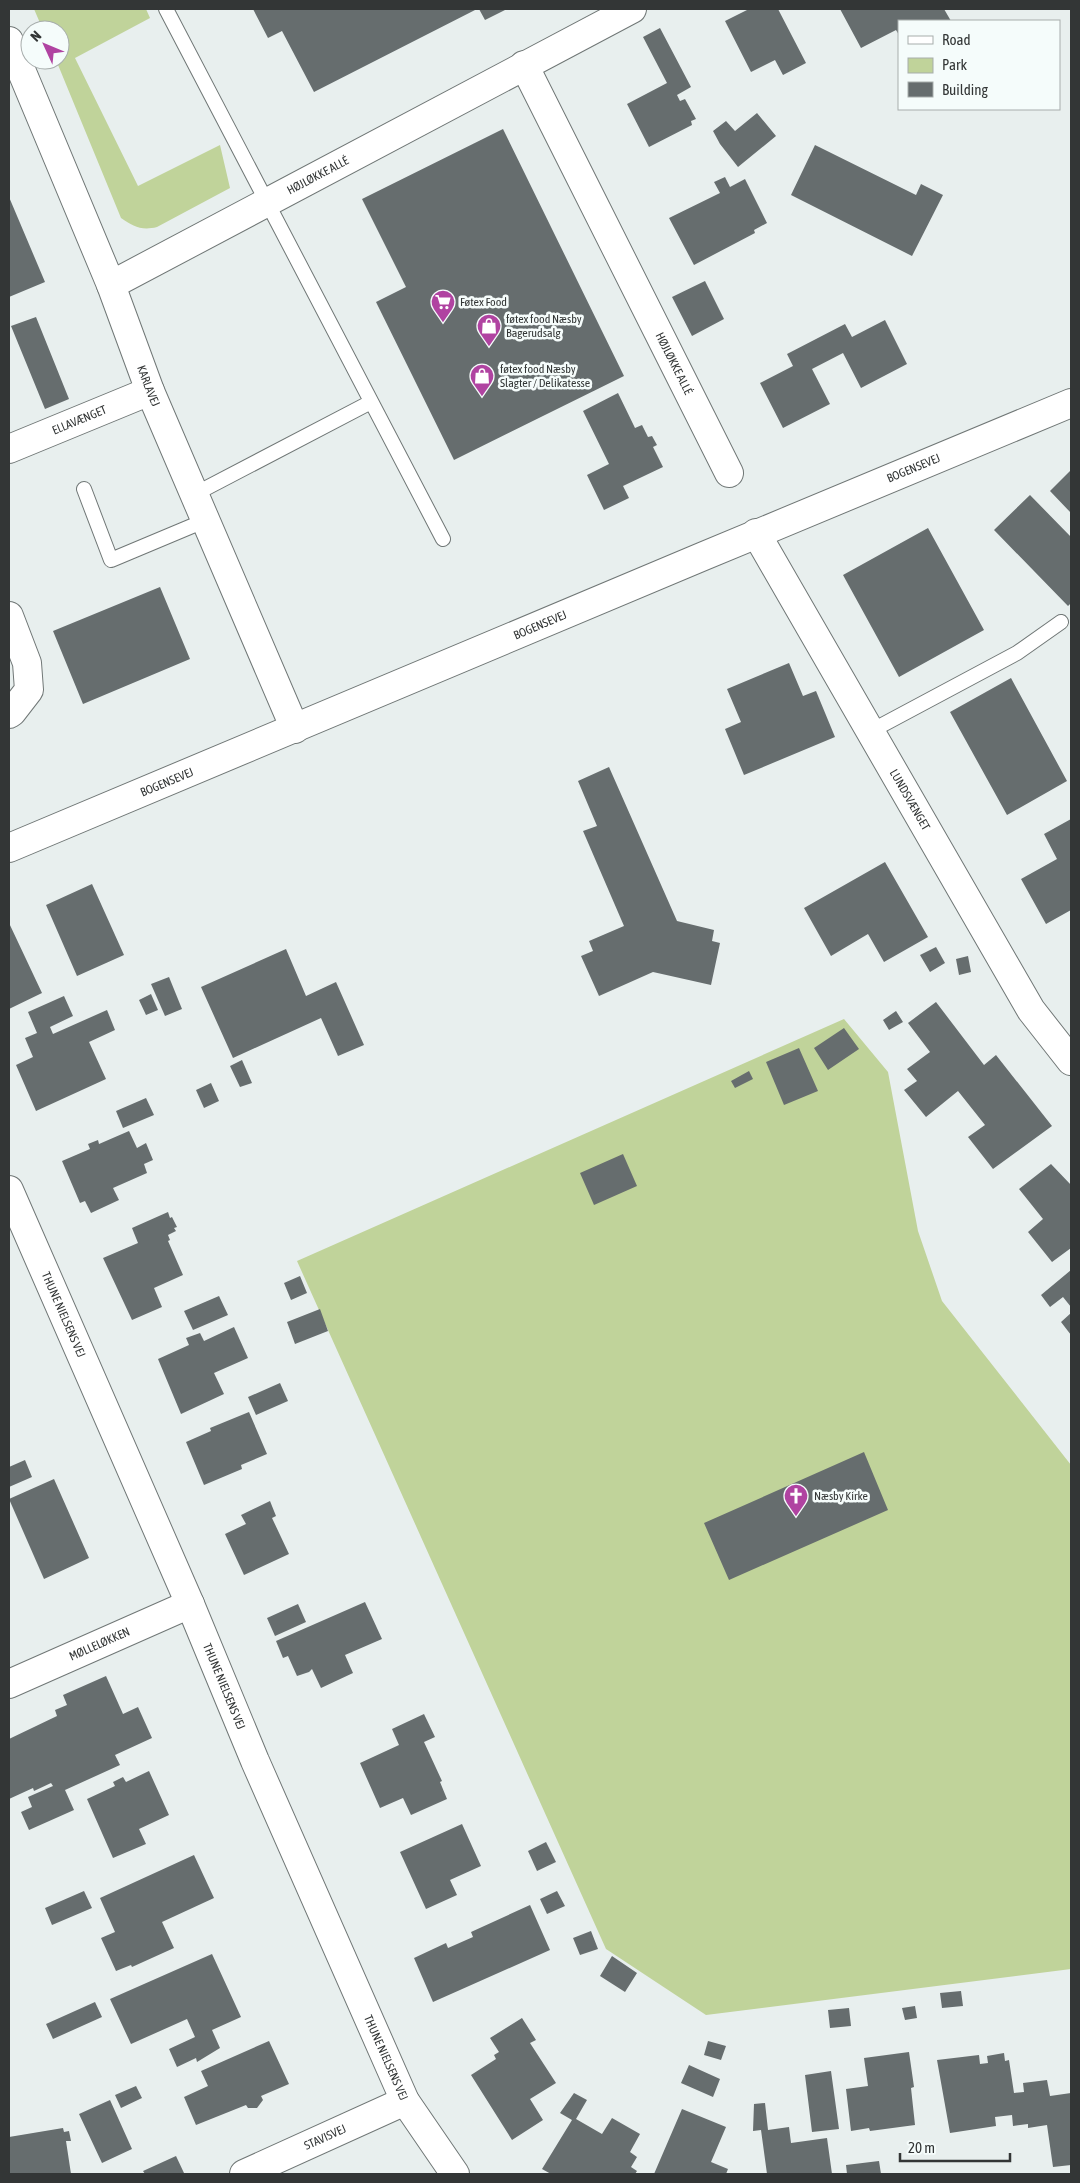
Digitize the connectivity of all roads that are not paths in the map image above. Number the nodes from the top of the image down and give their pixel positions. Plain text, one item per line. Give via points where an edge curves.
1 (166, 9) edge
2 (632, 9) edge
3 (9, 41) edge
4 (524, 65) junction
5 (15, 75) edge
6 (267, 202) junction
7 (111, 284) junction
8 (150, 391) junction
9 (371, 402) junction
10 (1071, 403) edge
11 (9, 449) edge
12 (730, 473) dead end
13 (84, 489) dead end
14 (193, 495) junction
15 (204, 522) junction
16 (756, 533) junction
17 (443, 539) dead end
18 (9, 616) edge
19 (1061, 622) dead end
20 (9, 714) edge
21 (295, 730) junction
22 (870, 731) junction
23 (9, 848) edge
24 (1071, 1061) edge
25 (9, 1190) edge
26 (190, 1604) junction
27 (9, 1684) edge
28 (405, 2101) junction
29 (244, 2174) edge
30 (454, 2174) edge

1 - 6 lane
2 - 4 street, HØJLØKKE ALLÉ
3 - 5 street, KARLAVEJ
4 - 6 street, HØJLØKKE ALLÉ
4 - 12 street, HØJLØKKE ALLÉ
5 - 7 street, KARLAVEJ
6 - 7 street, HØJLØKKE ALLÉ
6 - 9 lane
7 - 8 street, KARLAVEJ
8 - 11 street, ELLAVÆNGET
8 - 14 street, KARLAVEJ
9 - 14 lane
9 - 17 lane
10 - 16 street, BOGENSEVEJ
13 - 15 lane via 111,560
14 - 15 street, KARLAVEJ
15 - 21 street, KARLAVEJ
16 - 21 street, BOGENSEVEJ
16 - 22 street, LUNDSVÆNGET
18 - 20 street via 28,663 29,690
19 - 22 lane via 1017,654
21 - 23 street, BOGENSEVEJ
22 - 24 street, LUNDSVÆNGET via 1031,1010
25 - 26 street, THUNE NIELSENS VEJ
26 - 27 street, MØLLELØKKEN
26 - 28 street, THUNE NIELSENS VEJ
28 - 29 street, STAVISVEJ
28 - 30 street, THUNE NIELSENS VEJ

